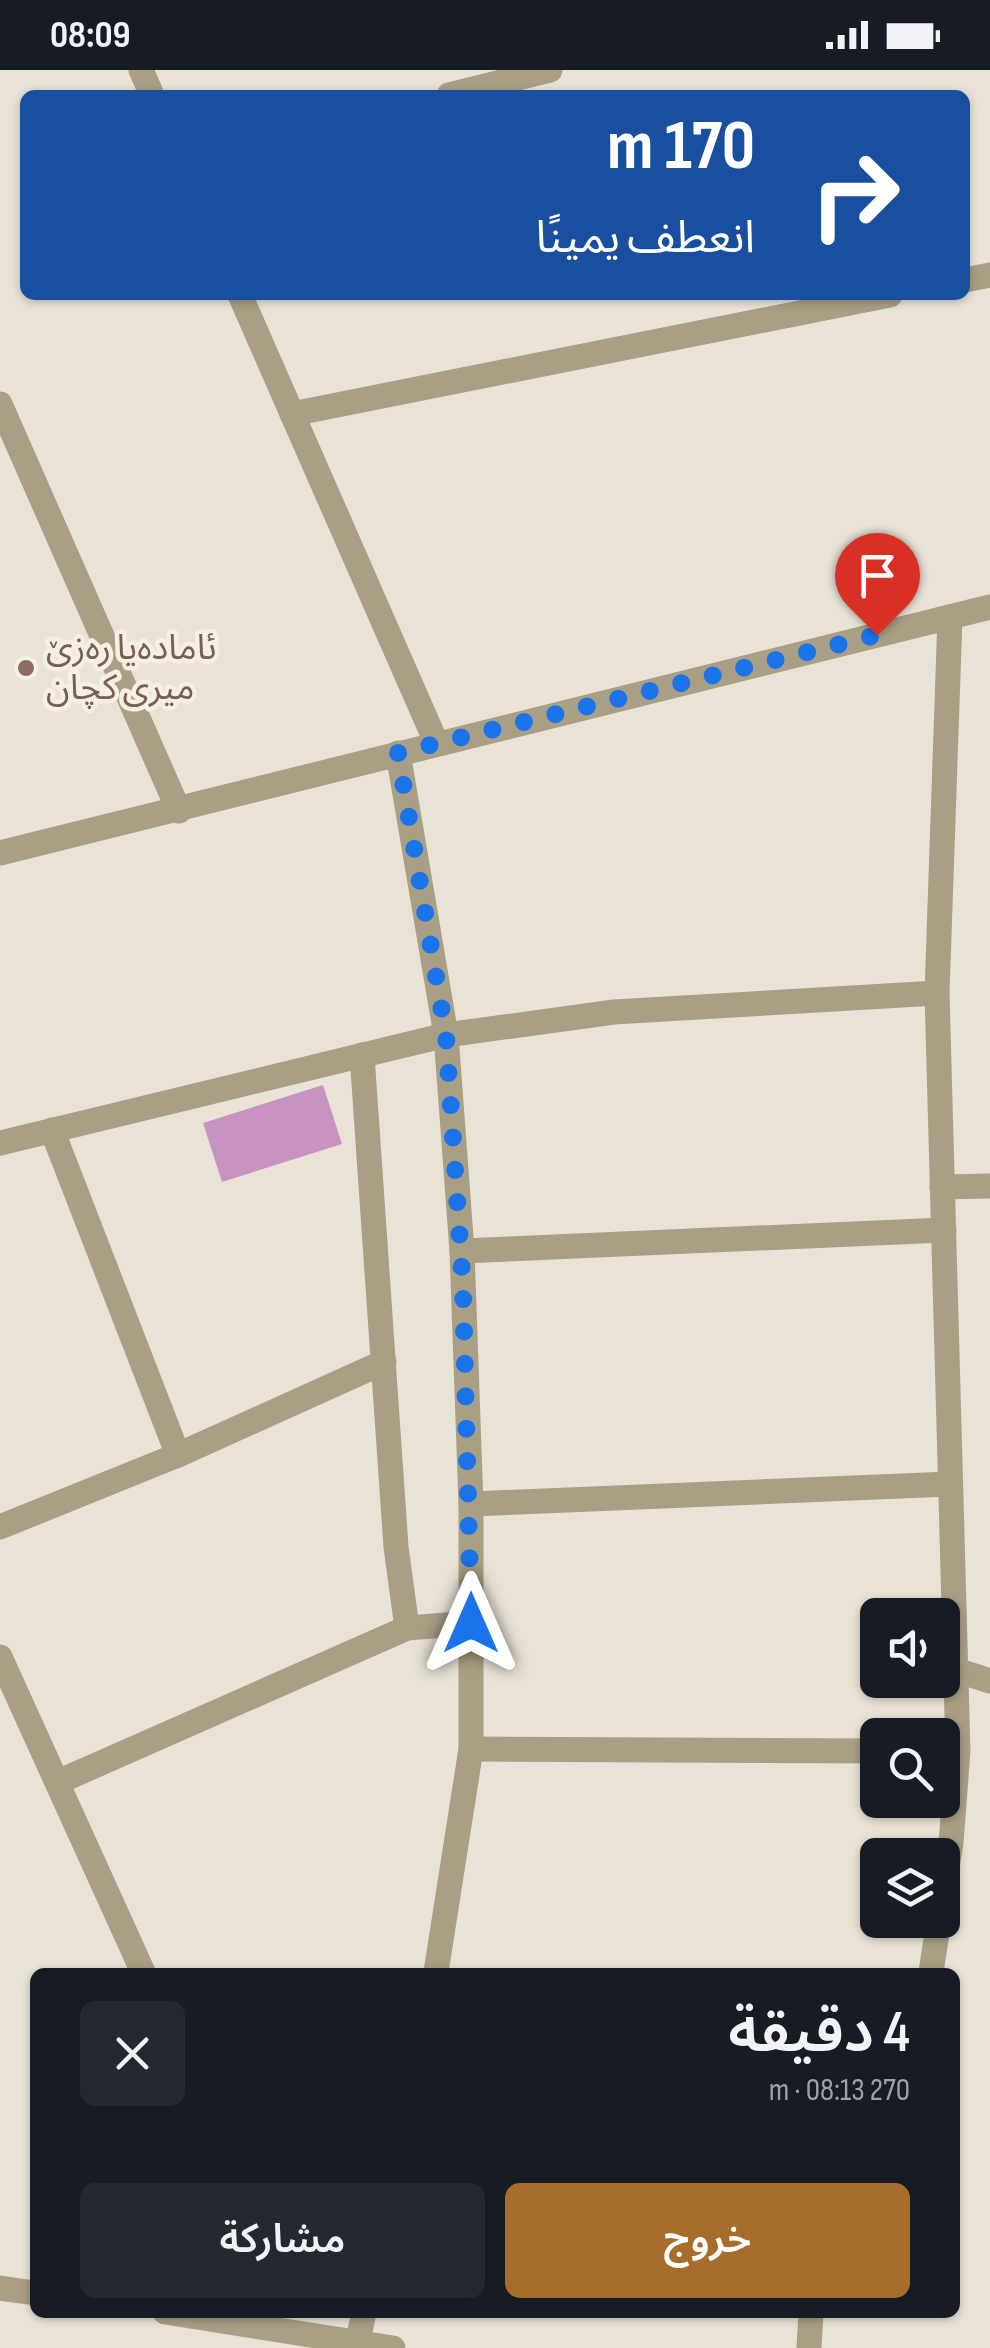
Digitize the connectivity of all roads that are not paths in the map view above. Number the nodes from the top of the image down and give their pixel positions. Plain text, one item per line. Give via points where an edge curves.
1 (550, 70) edge
2 (469, 90) edge
3 (242, 300) edge
4 (865, 300) edge
5 (0, 404) edge
6 (292, 414) junction
7 (990, 607) edge
8 (950, 617) junction
9 (436, 742) junction
10 (398, 753) junction
11 (179, 810) junction
12 (0, 852) edge
13 (937, 993) junction
14 (446, 1035) junction
15 (362, 1055) junction
16 (52, 1130) junction
17 (0, 1143) edge
18 (990, 1186) edge
19 (942, 1187) junction
20 (944, 1230) junction
21 (462, 1251) junction
22 (384, 1362) junction
23 (178, 1454) junction
24 (950, 1484) junction
25 (470, 1504) junction
26 (0, 1527) edge
27 (954, 1598) edge
28 (471, 1623) junction
29 (407, 1628) junction
30 (0, 1657) edge
31 (960, 1671) edge
32 (990, 1681) edge
33 (471, 1749) junction
34 (860, 1751) edge
35 (58, 1782) junction
36 (936, 1938) edge
37 (141, 1968) edge
38 (437, 1968) edge
39 (931, 1968) edge
40 (0, 2288) edge
41 (30, 2292) edge
42 (237, 2318) edge
43 (363, 2318) edge
44 (811, 2318) edge
45 (273, 2321) edge
46 (358, 2341) junction
47 (393, 2348) edge
48 (809, 2348) edge

1 - 2 street
3 - 6 street
4 - 6 street
5 - 11 street
6 - 9 street
7 - 8 street
8 - 9 street
8 - 13 street
9 - 10 street
10 - 11 street
10 - 14 street
11 - 12 street
13 - 14 street via 614,1012
13 - 19 street
14 - 15 street
14 - 21 street
15 - 16 street
15 - 22 street
16 - 17 street
16 - 23 street
18 - 19 street
19 - 20 street
20 - 21 street
20 - 24 street
21 - 25 street
22 - 23 street
22 - 29 street
23 - 26 street
24 - 25 street
24 - 27 street
25 - 28 street
28 - 29 street
28 - 33 street
29 - 35 street
30 - 35 street
31 - 32 street
33 - 34 street
33 - 38 street
35 - 37 street
36 - 39 street
40 - 41 street
42 - 45 street
43 - 46 street
44 - 48 street
45 - 46 street
46 - 47 street

